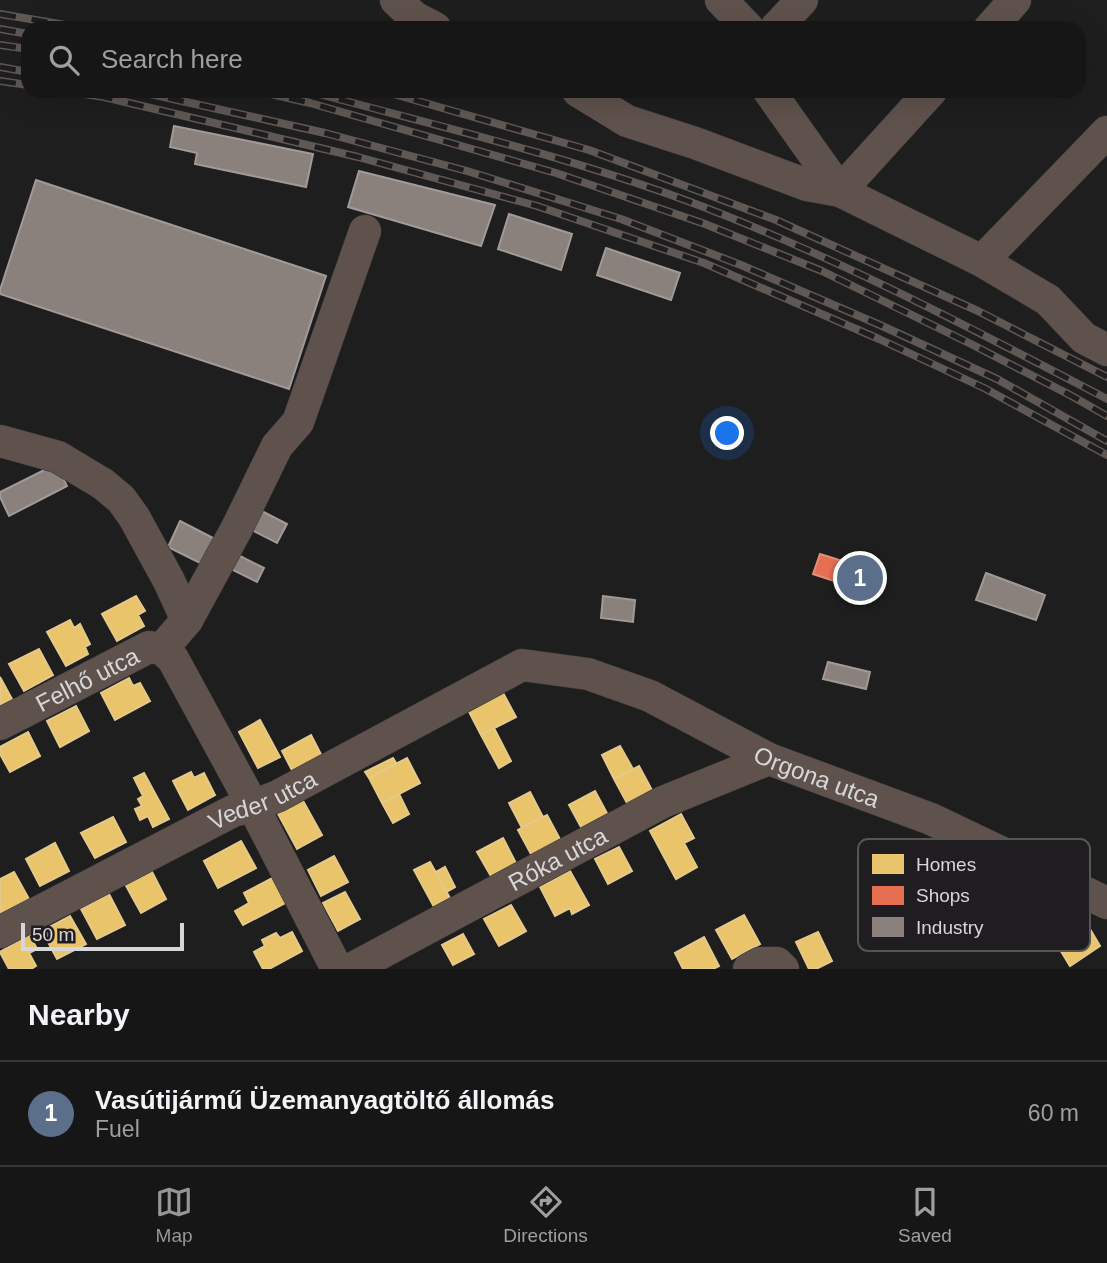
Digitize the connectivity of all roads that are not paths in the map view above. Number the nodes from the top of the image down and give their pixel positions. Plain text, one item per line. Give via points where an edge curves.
1 (396, 0) edge
2 (721, 0) edge
3 (803, 0) edge
4 (1015, 0) edge
5 (422, 21) edge
6 (741, 21) edge
7 (783, 21) edge
8 (996, 21) edge
9 (589, 98) edge
10 (774, 98) edge
11 (926, 98) edge
12 (1107, 132) edge
13 (840, 191) junction
14 (365, 231) dead end
15 (982, 261) junction
16 (1107, 350) edge
17 (0, 441) edge
18 (187, 620) junction
19 (168, 654) junction
20 (522, 665) joint
21 (0, 724) edge
22 (769, 759) junction
23 (253, 806) junction
24 (973, 839) edge
25 (1090, 895) edge
26 (1107, 903) edge
27 (0, 932) edge
28 (337, 969) edge
29 (351, 969) edge

1 - 5 street
2 - 6 street
3 - 7 street
4 - 8 street
9 - 13 street via 627,121 807,185
10 - 13 street
11 - 13 street
12 - 15 street
13 - 15 street
14 - 18 street via 298,422 277,446
15 - 16 street via 1048,300 1084,338
17 - 18 street via 58,457 121,499
18 - 19 street
19 - 21 street, Felhő utca via 149,648
19 - 23 street
20 - 22 street, Orgona utca via 588,674 650,696
20 - 23 street, Veder utca
22 - 24 street, Orgona utca
22 - 29 street, Róka utca via 663,802
23 - 27 street, Veder utca via 233,811
23 - 28 street
25 - 26 street, Orgona utca

